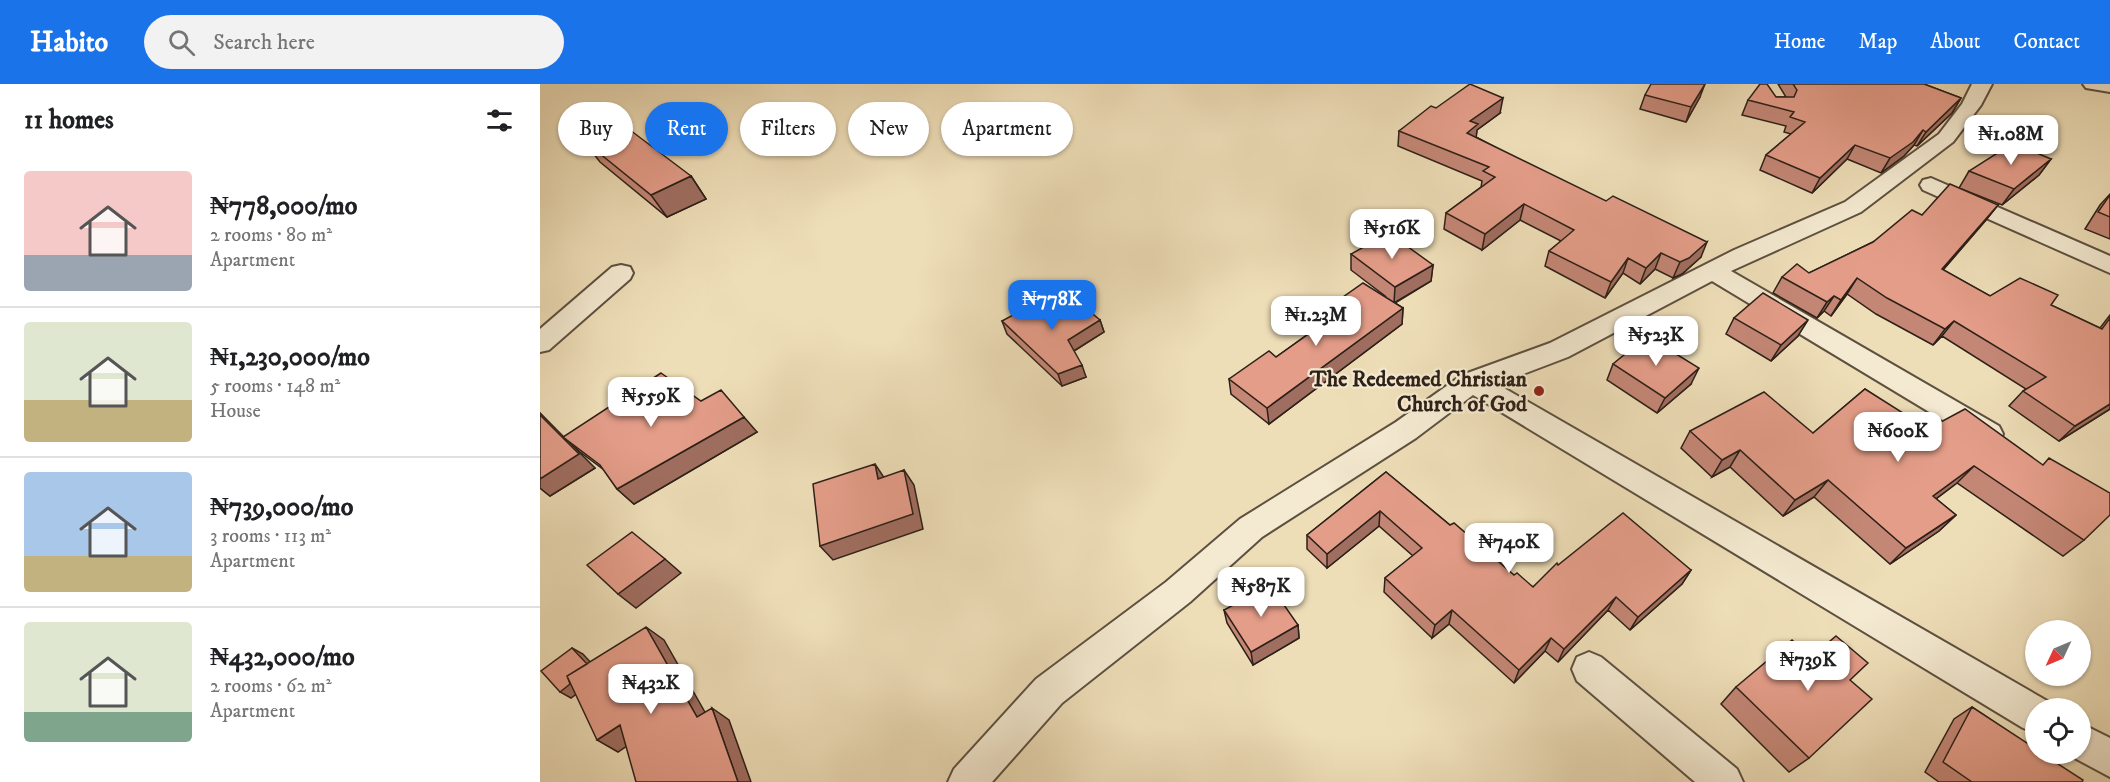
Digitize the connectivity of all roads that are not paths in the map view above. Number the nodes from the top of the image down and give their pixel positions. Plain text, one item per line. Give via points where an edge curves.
1 (1982, 84) edge
2 (2092, 84) edge
3 (2110, 86) edge
4 (1931, 185) dead end
5 (2110, 265) edge
6 (1712, 270) junction
7 (621, 273) dead end
8 (540, 343) edge
9 (1472, 382) junction
10 (2008, 445) edge
11 (1589, 669) dead end
12 (2025, 709) edge
13 (2091, 747) edge
14 (2110, 758) edge
15 (967, 782) edge
16 (1724, 782) edge

1 - 6 street via 1946,138 1853,207
2 - 3 street
4 - 5 street
6 - 9 street via 1559,350
6 - 10 street
7 - 8 street
9 - 12 street
9 - 15 street via 1406,430 1251,528 1178,592 1049,691
11 - 16 street
13 - 14 street

